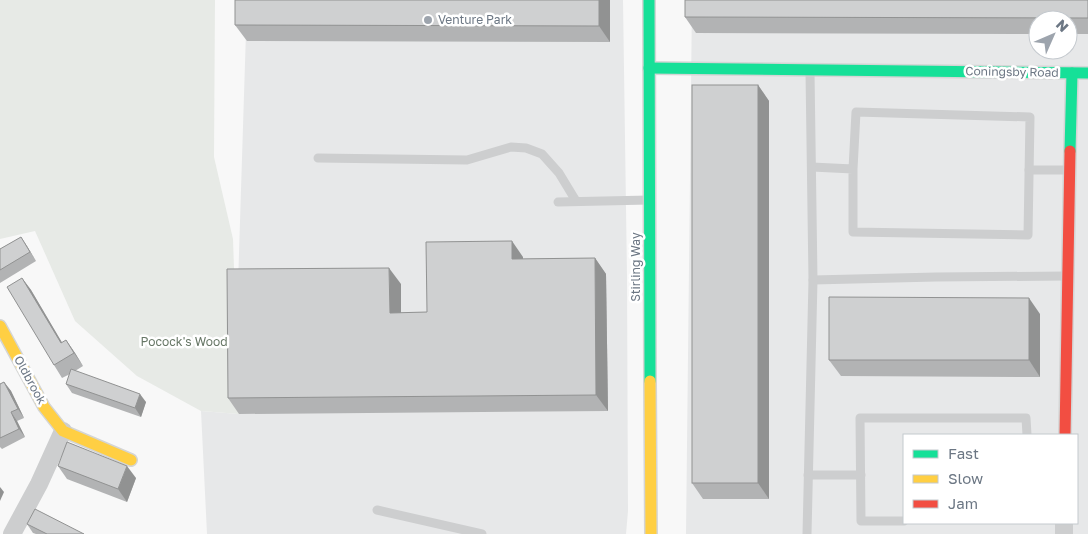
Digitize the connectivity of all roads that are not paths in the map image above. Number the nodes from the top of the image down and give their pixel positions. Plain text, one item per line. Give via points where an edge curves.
1 (649, 0) edge
2 (649, 68) junction
3 (810, 70) junction
4 (1072, 73) junction
5 (1088, 73) edge
6 (318, 158) dead end
7 (812, 167) junction
8 (853, 169) junction
9 (1029, 170) junction
10 (1070, 170) junction
11 (649, 200) junction
12 (558, 202) dead end
13 (576, 202) junction
14 (1068, 276) junction
15 (813, 280) junction
16 (0, 326) edge
17 (64, 431) junction
18 (1027, 434) edge
19 (1066, 434) edge
20 (131, 460) dead end
21 (808, 475) junction
22 (861, 475) junction
23 (378, 510) dead end
24 (903, 521) edge
25 (12, 534) edge
26 (482, 534) edge
27 (651, 534) edge
28 (807, 534) edge

1 - 2 street, Stirling Way
2 - 3 street, Coningsby Road
2 - 11 street, Stirling Way
3 - 4 street, Coningsby Road
3 - 7 lane
4 - 5 street
4 - 10 street, Coningsby Road
6 - 13 lane via 466,160 511,147 526,148 542,154 559,173
7 - 8 lane
7 - 15 lane
8 - 9 lane via 856,112 1030,117
8 - 9 lane via 853,232 1028,235
9 - 10 lane
10 - 14 street, Coningsby Road
11 - 13 lane
11 - 27 street, Stirling Way
12 - 13 lane
14 - 15 lane
14 - 19 street, Coningsby Road
15 - 21 lane
16 - 17 street, Oldbrook via 44,407
17 - 20 street, Oldbrook
17 - 25 street
18 - 22 lane via 1026,418 860,418
21 - 22 lane
21 - 28 lane
22 - 24 lane via 860,521
23 - 26 lane

